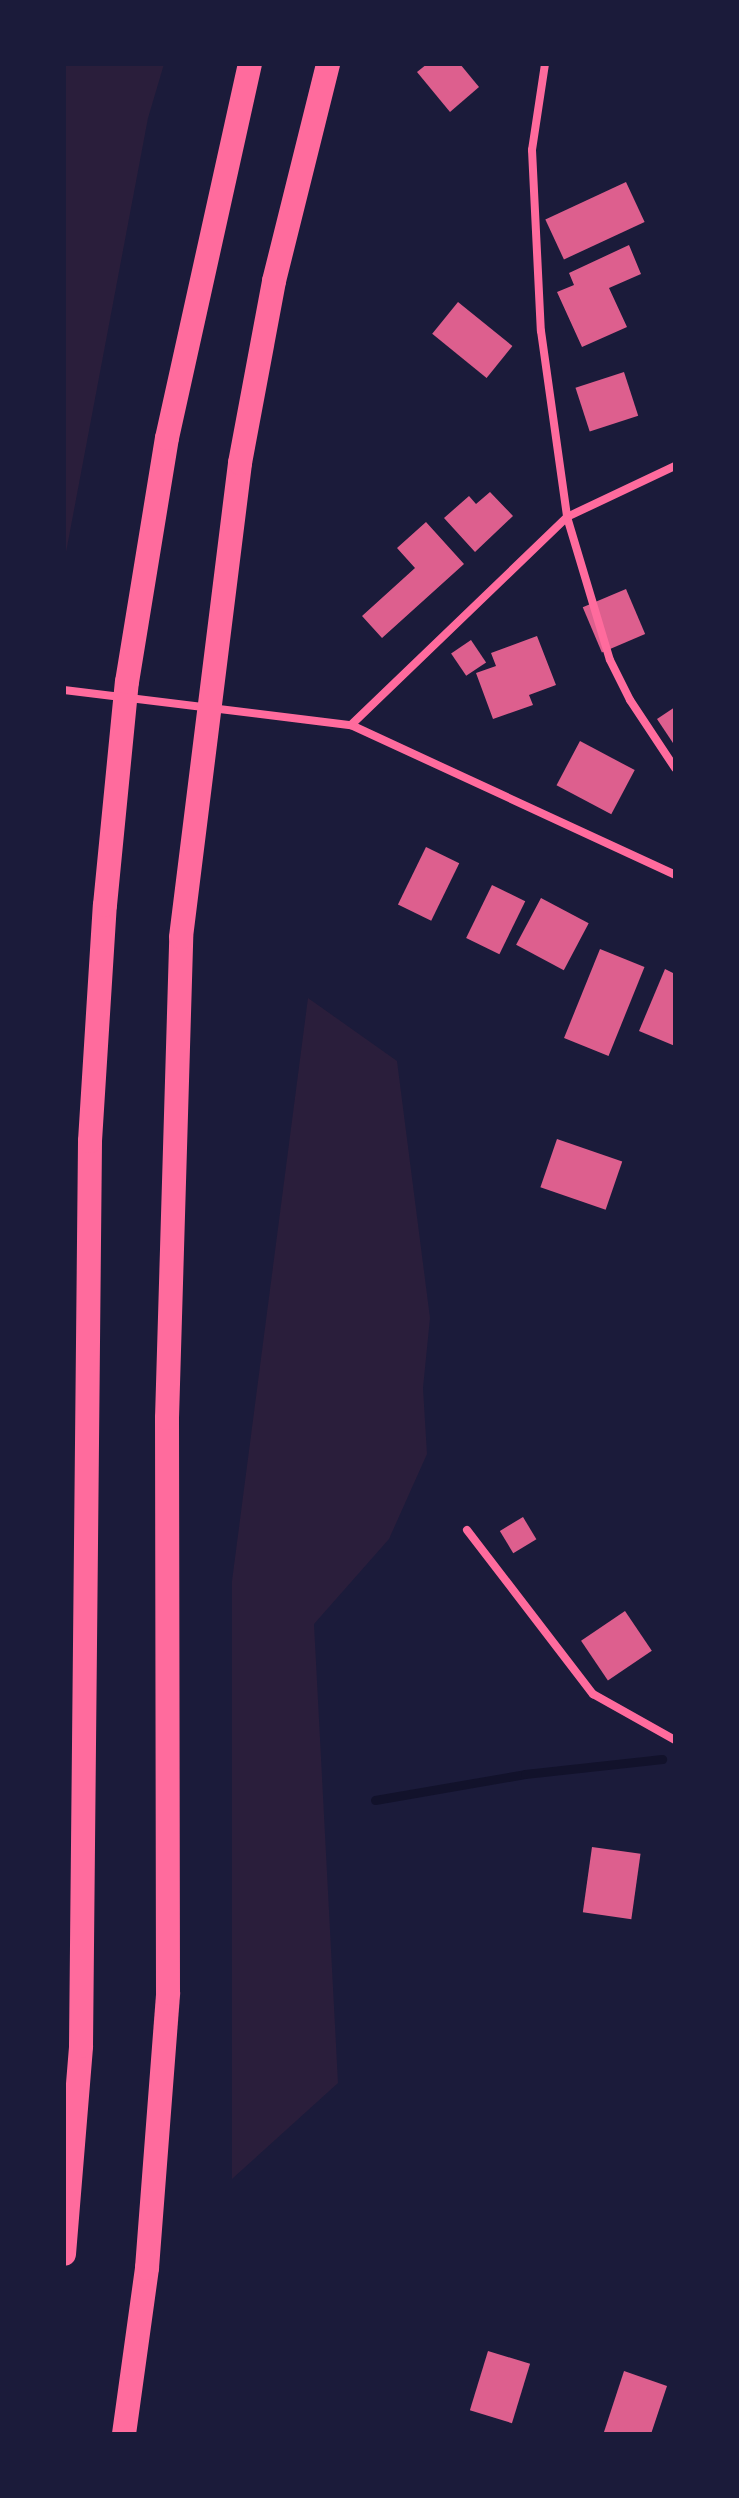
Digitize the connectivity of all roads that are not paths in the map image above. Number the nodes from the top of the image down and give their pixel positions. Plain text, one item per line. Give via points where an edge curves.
1 (250, 64) edge
2 (328, 64) edge
3 (545, 64) edge
4 (675, 466) edge
5 (567, 517) junction
6 (64, 690) edge
7 (351, 725) junction
8 (675, 768) edge
9 (675, 875) edge
10 (467, 1530) dead end
11 (675, 1740) edge
12 (64, 2254) edge
13 (124, 2434) edge

1 - 12 highway via 167,438 127,682 105,905 90,1141 81,2046
2 - 13 highway via 274,281 240,463 181,937 167,1418 168,1993 147,2268
3 - 5 street via 533,165 541,331
4 - 5 street
5 - 7 street
5 - 8 street via 610,660
6 - 7 street
7 - 9 street
10 - 11 street via 593,1694

